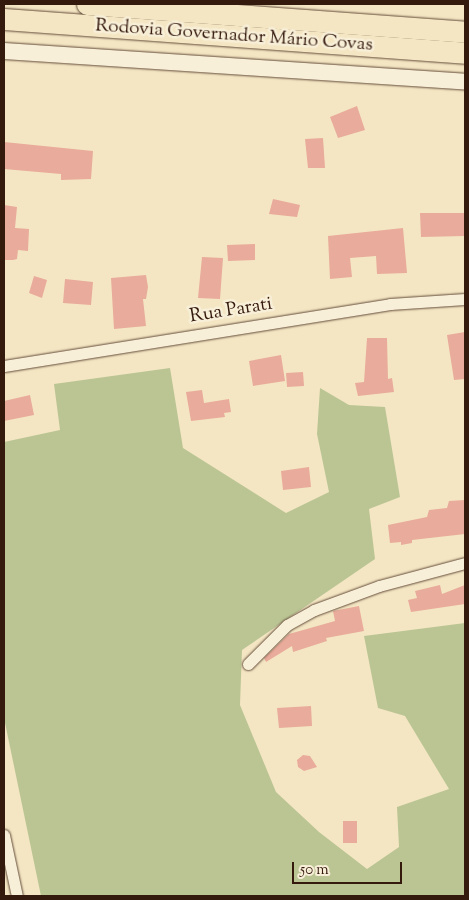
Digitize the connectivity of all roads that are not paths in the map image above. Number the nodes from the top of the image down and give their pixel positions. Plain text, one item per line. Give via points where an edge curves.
1 (86, 4) edge
2 (4, 18) edge
3 (465, 32) edge
4 (4, 51) edge
5 (465, 53) edge
6 (465, 82) edge
7 (465, 300) edge
8 (4, 366) edge
9 (465, 563) edge
10 (248, 664) dead end
11 (4, 835) edge
12 (17, 896) edge

1 - 3 highway, Rodovia Governador Mário Covas
2 - 5 highway, Rodovia Governador Mário Covas
4 - 6 main road
7 - 8 street, Rua Parati via 399,303
9 - 10 street via 379,586 314,610 287,624
11 - 12 street

